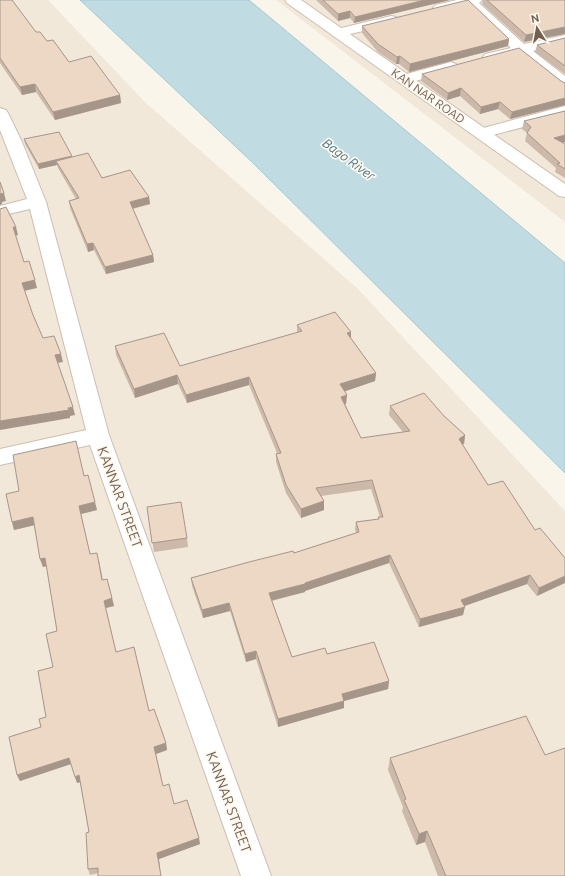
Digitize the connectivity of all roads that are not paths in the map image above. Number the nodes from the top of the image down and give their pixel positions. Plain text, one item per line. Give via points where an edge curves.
1 (292, 0) edge
2 (470, 0) edge
3 (430, 10) edge
4 (407, 16) edge
5 (338, 33) junction
6 (565, 39) edge
7 (521, 49) junction
8 (477, 60) edge
9 (462, 64) edge
10 (404, 79) junction
11 (565, 84) edge
12 (565, 111) edge
13 (0, 113) edge
14 (482, 133) junction
15 (565, 192) edge
16 (37, 202) junction
17 (0, 211) edge
18 (98, 435) junction
19 (0, 457) edge
20 (256, 876) edge

1 - 5 street, KAN NAR ROAD
2 - 3 street
2 - 7 street
4 - 5 street
5 - 10 street, KAN NAR ROAD
6 - 7 street
7 - 8 street
7 - 11 street
9 - 10 street
10 - 14 street, KAN NAR ROAD
12 - 14 street
13 - 16 street, KANNAR STREET
14 - 15 street, KAN NAR ROAD
16 - 17 street
16 - 18 street, KANNAR STREET
18 - 19 street
18 - 20 street, KANNAR STREET

